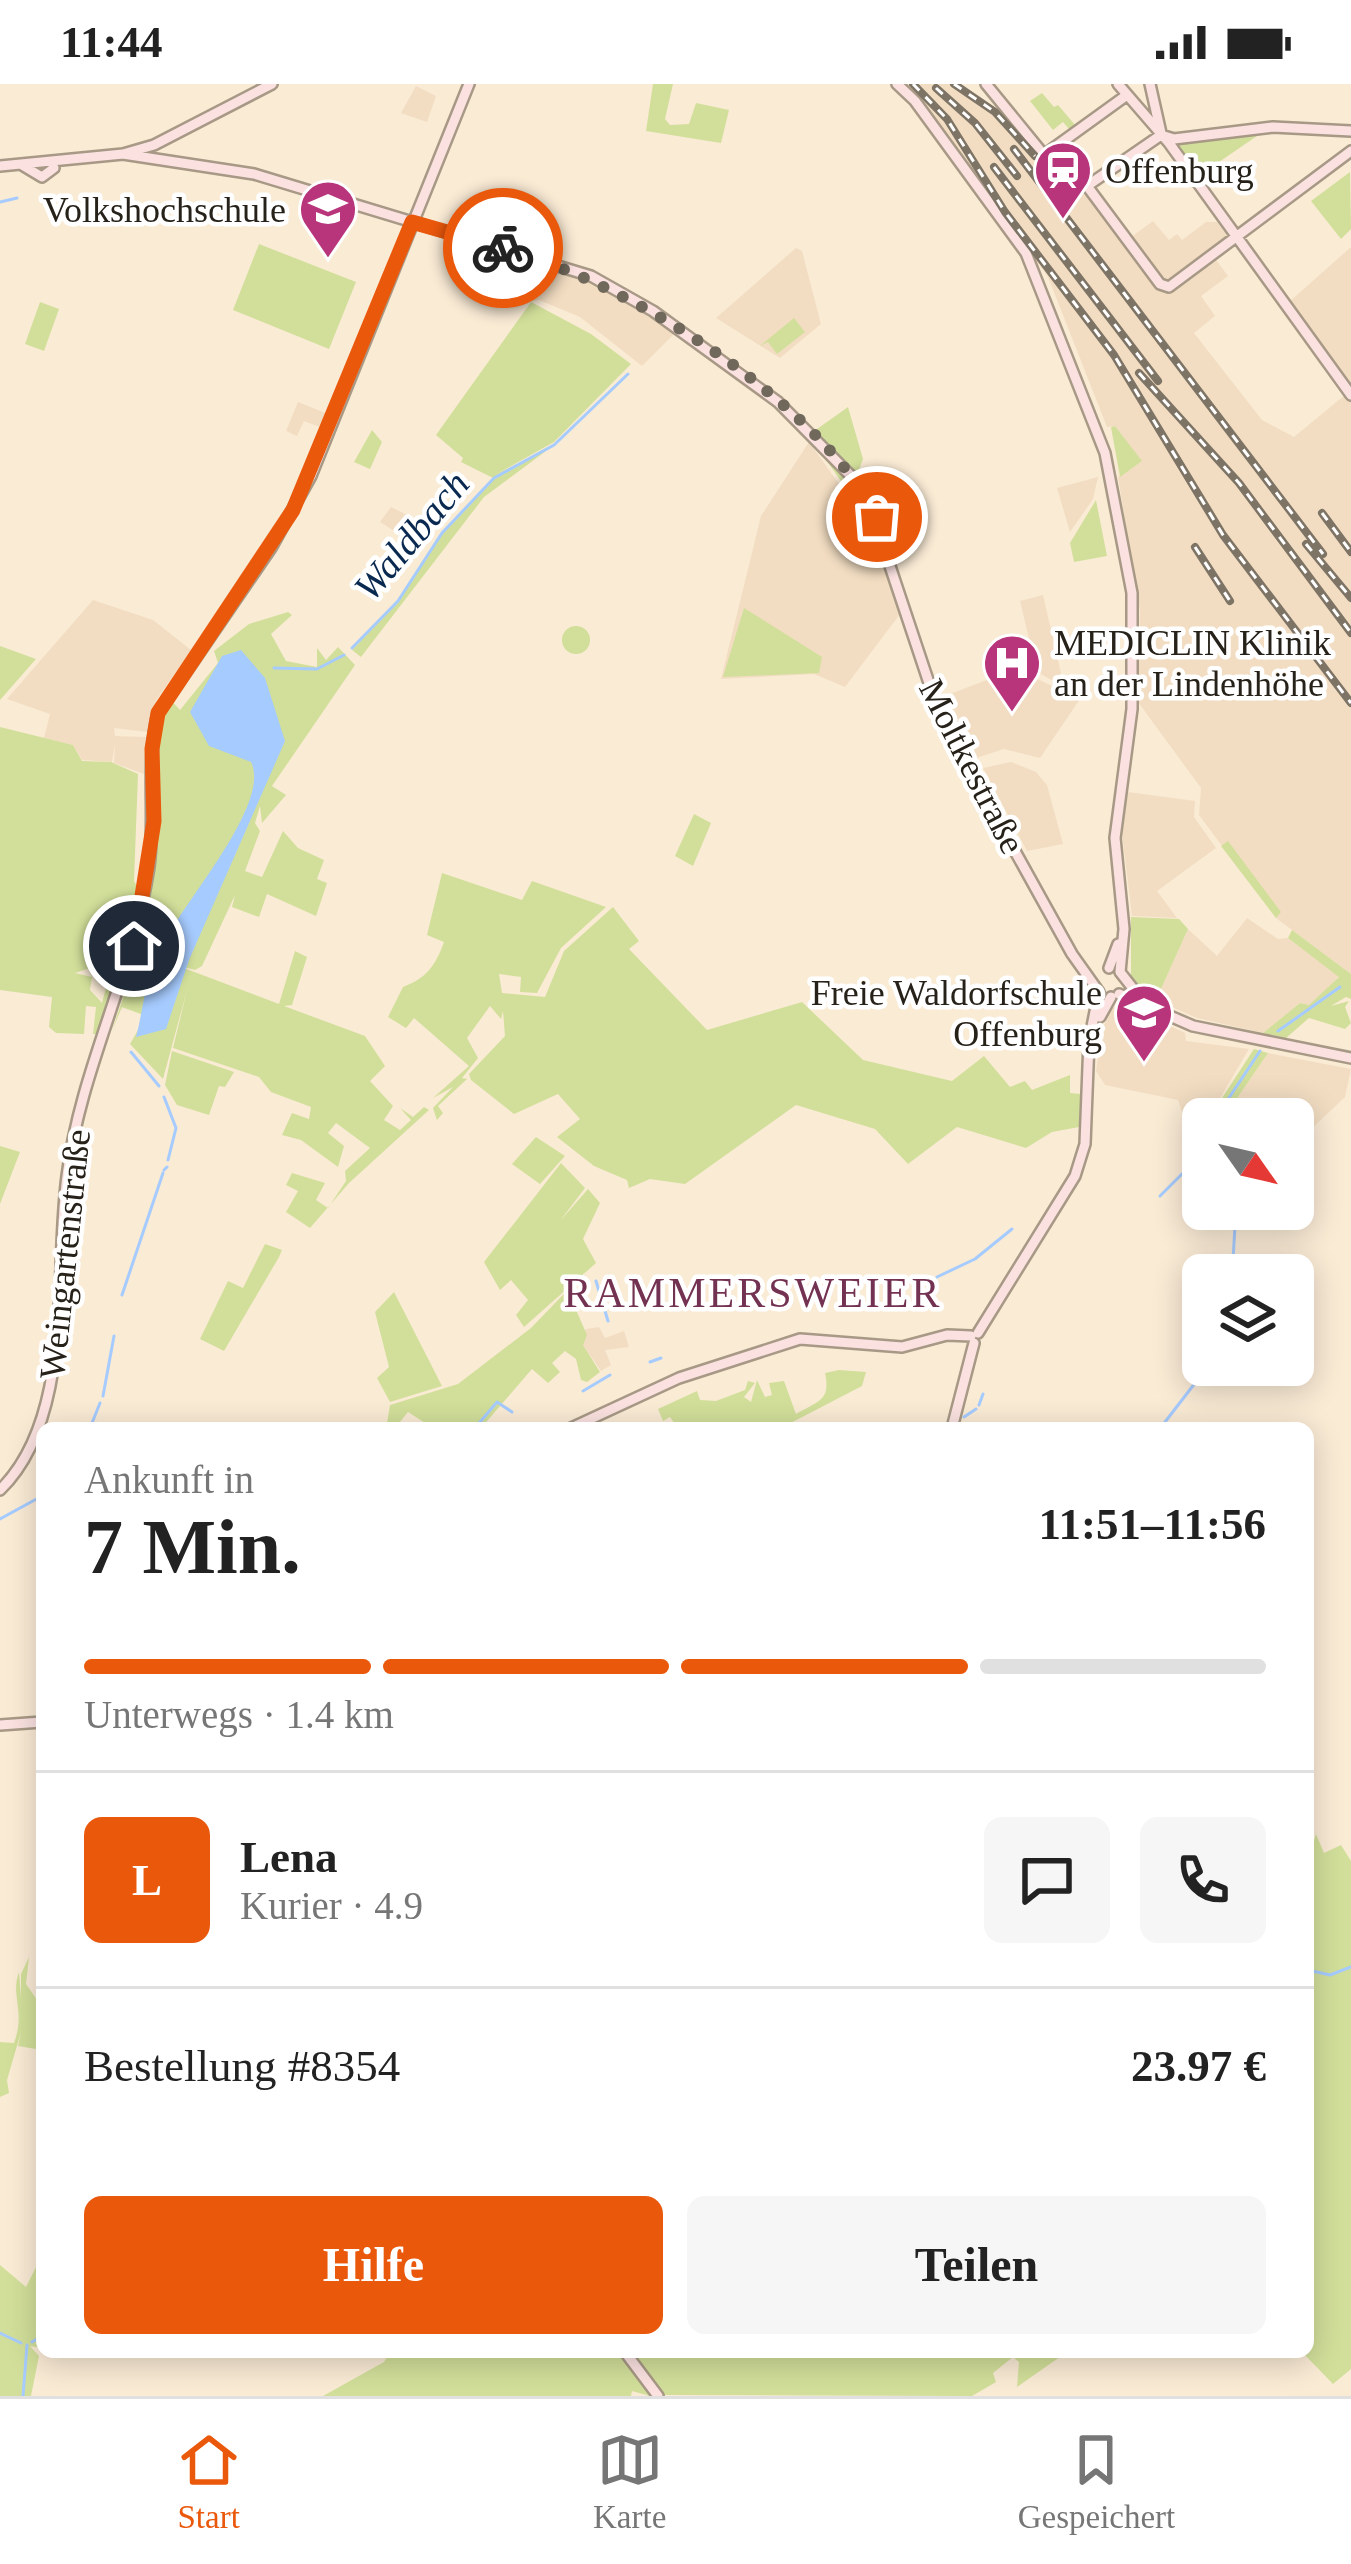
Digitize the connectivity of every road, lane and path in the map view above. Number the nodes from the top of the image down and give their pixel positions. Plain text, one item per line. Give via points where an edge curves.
1 (272, 84) edge
2 (469, 84) edge
3 (897, 84) edge
4 (1118, 84) edge
5 (1150, 84) edge
6 (985, 86) edge
7 (1126, 95) junction
8 (1157, 110) junction
9 (1144, 118) junction
10 (1351, 131) edge
11 (1164, 139) junction
12 (1058, 146) junction
13 (1351, 151) edge
14 (153, 152) junction
15 (53, 165) junction
16 (0, 166) edge
17 (36, 166) junction
18 (1088, 186) junction
19 (412, 222) junction
20 (1234, 239) junction
21 (1351, 395) edge
22 (1072, 954) junction
23 (1115, 981) junction
24 (1098, 987) junction
25 (1091, 1045) junction
26 (1351, 1058) edge
27 (974, 1338) junction
28 (42, 1422) edge
29 (584, 1422) edge
30 (953, 1422) edge
31 (36, 1440) edge
32 (0, 1490) edge
33 (36, 1723) edge
34 (0, 1725) edge
35 (630, 2358) edge
36 (658, 2396) edge

1 - 14 street
2 - 19 street, Weingartenstraße
3 - 23 street via 1025,253 1105,453 1132,593 1132,709 1115,838 1122,921
4 - 7 street
5 - 8 street
6 - 12 street via 1040,153
7 - 9 street
7 - 12 street
8 - 9 street
8 - 11 street
9 - 11 street
10 - 11 street via 1273,127
11 - 18 street via 1148,141
11 - 20 street
12 - 18 street
13 - 20 street
14 - 15 street, Moltkestraße
14 - 19 street, Moltkestraße
15 - 17 street
15 - 17 street via 47,177
16 - 17 street
18 - 20 street via 1160,284 1173,285
19 - 22 street, Moltkestraße via 552,262 624,293 778,402 855,480 882,530 940,716
19 - 28 street, Weingartenstraße via 293,510 158,713 139,923 76,1121
20 - 21 street
22 - 23 street
22 - 24 street, Moltkestraße
23 - 24 street
23 - 24 street
23 - 25 street
23 - 26 street via 1193,1026
24 - 25 street
25 - 27 street via 1075,1176
27 - 29 street via 947,1335 902,1347 800,1340 679,1378
27 - 30 street
31 - 32 street, Weingartenstraße
33 - 34 street
35 - 36 street

